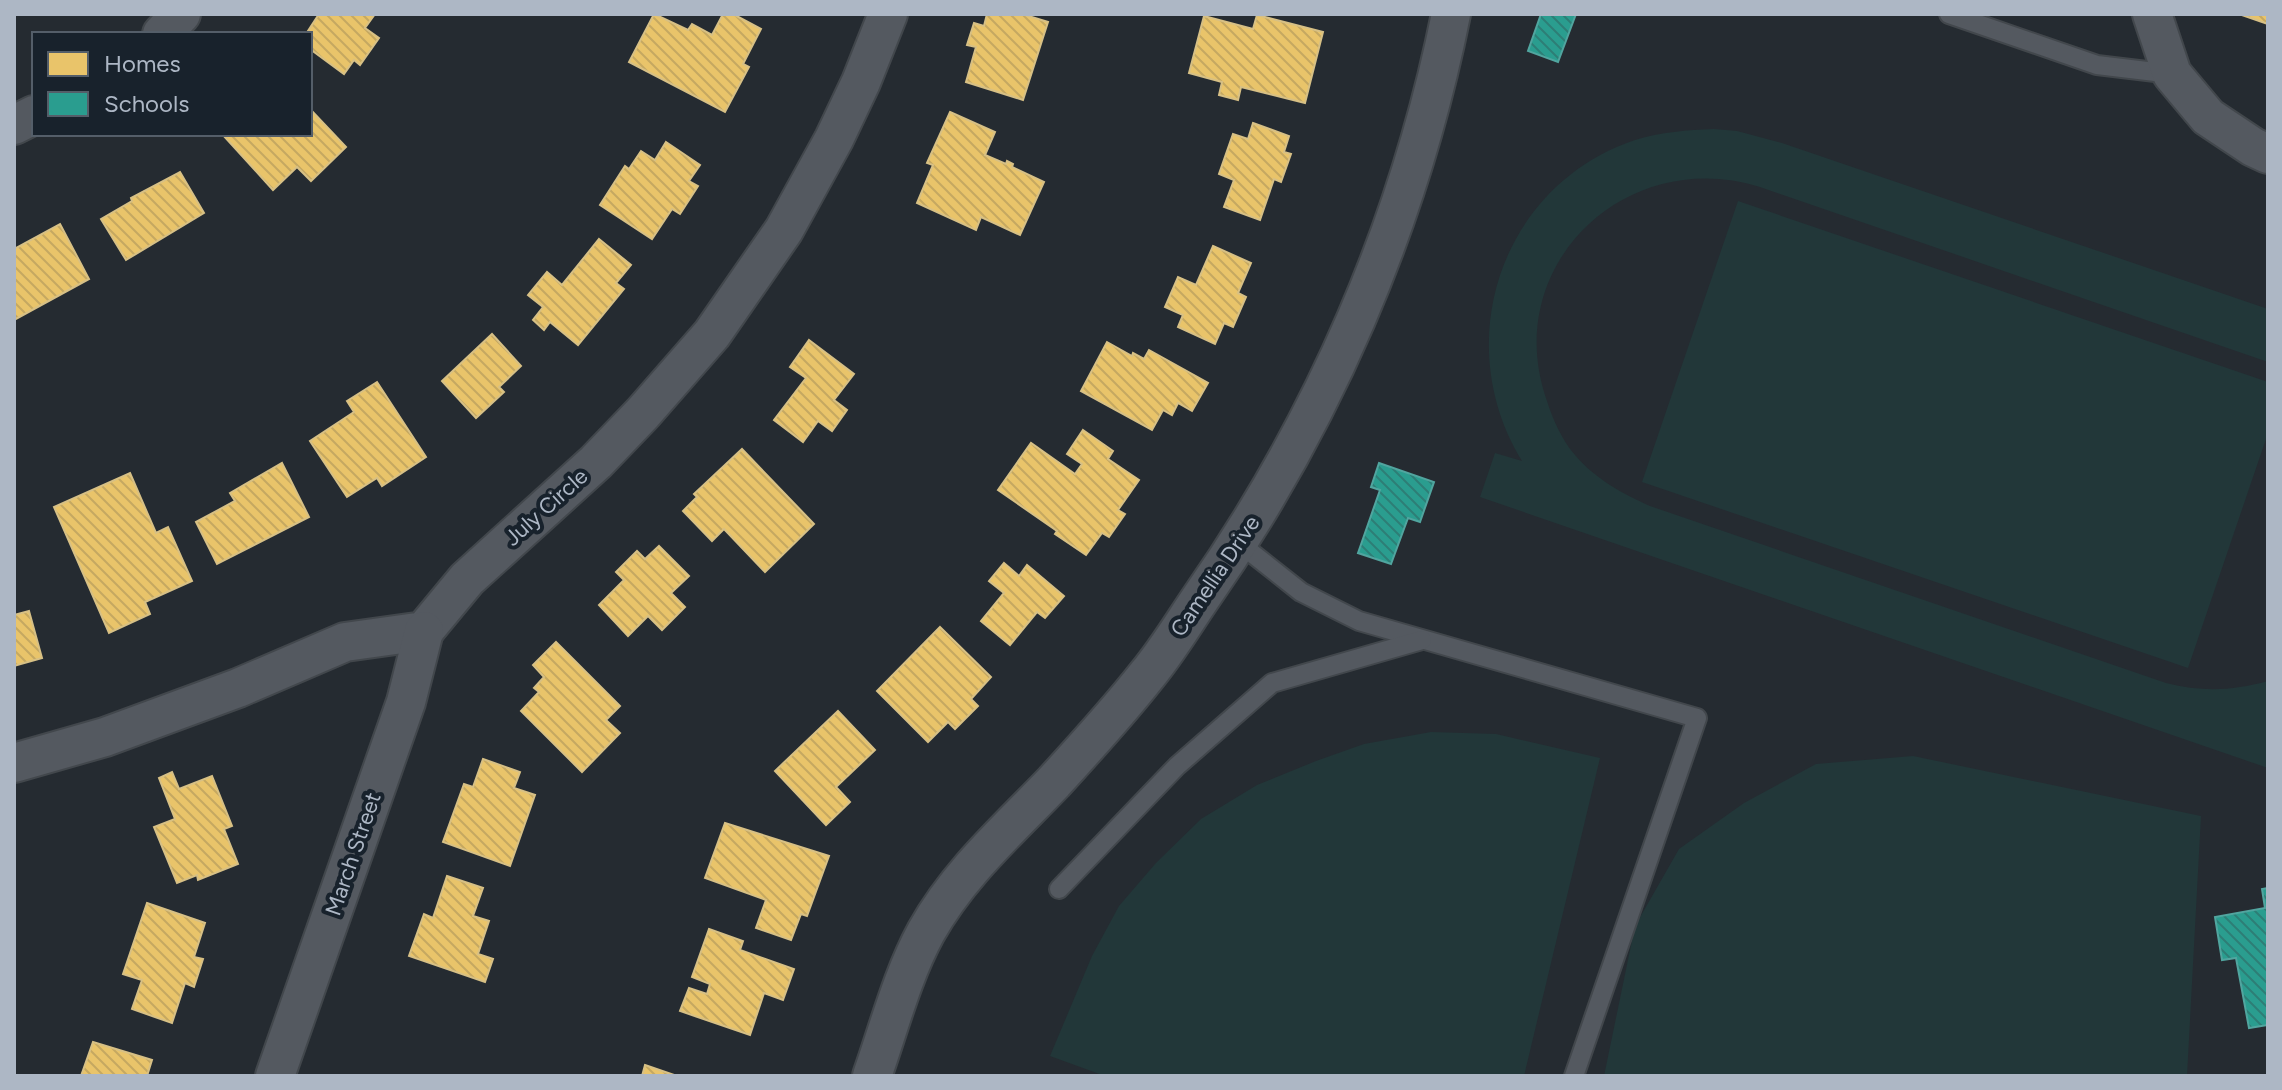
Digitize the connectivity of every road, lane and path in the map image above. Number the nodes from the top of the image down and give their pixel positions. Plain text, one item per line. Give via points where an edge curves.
1 (181, 14) edge
2 (888, 14) edge
3 (1451, 14) edge
4 (1949, 14) edge
5 (2152, 14) edge
6 (164, 32) edge
7 (2172, 74) junction
8 (32, 116) edge
9 (14, 125) edge
10 (2268, 154) edge
11 (1239, 543) junction
12 (424, 631) junction
13 (1424, 640) junction
14 (14, 763) edge
15 (1059, 889) dead end
16 (275, 1076) edge
17 (872, 1076) edge
18 (1574, 1076) edge

1 - 6 street
2 - 12 street, July Circle via 848,111 791,217 712,334 596,462 467,579
3 - 11 street, Camellia Drive via 1407,189 1365,302 1305,428
4 - 7 lane via 2097,65
5 - 7 street
7 - 10 street via 2208,117
8 - 9 street
11 - 13 lane via 1301,592 1359,621
11 - 17 street, Camellia Drive via 1148,674 951,894 909,969
12 - 14 street via 345,642 135,726
12 - 16 street, March Street via 406,702
13 - 15 lane via 1272,683 1177,766
13 - 18 lane via 1697,718

